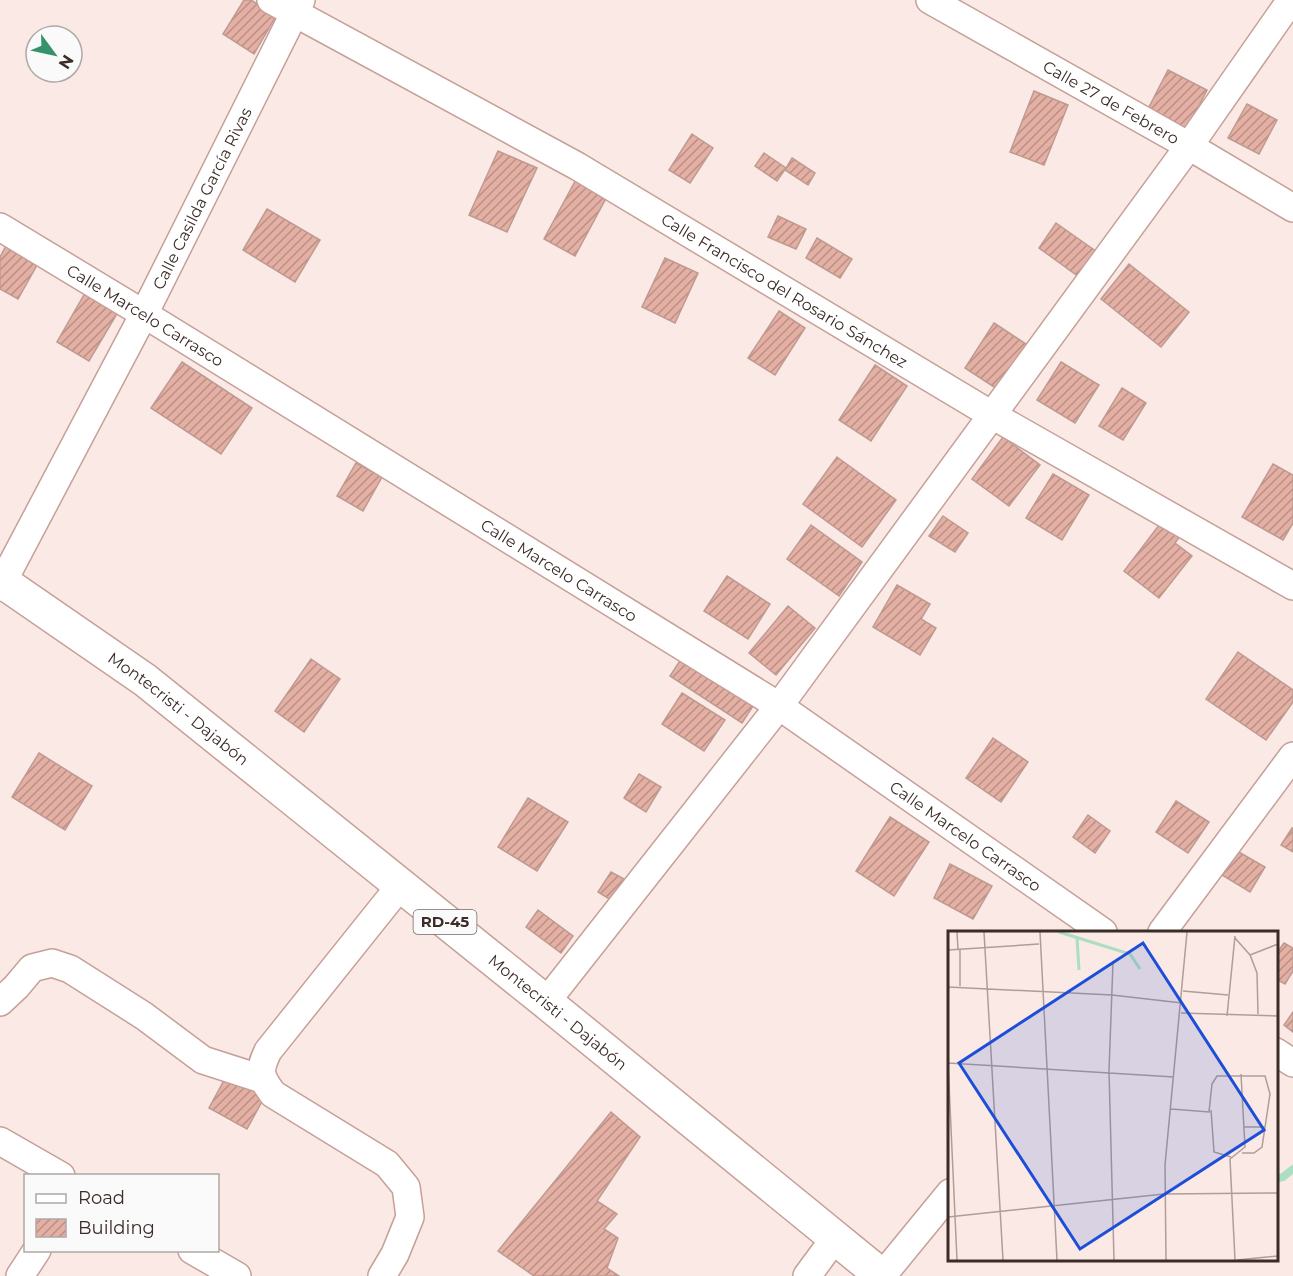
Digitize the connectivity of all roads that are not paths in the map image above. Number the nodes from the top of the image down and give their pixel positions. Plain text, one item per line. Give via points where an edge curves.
1 (271, 0) edge
2 (930, 0) edge
3 (1291, 0) edge
4 (298, 7) edge
5 (1189, 146) junction
6 (1293, 208) edge
7 (0, 227) edge
8 (144, 314) junction
9 (992, 415) junction
10 (1, 583) edge
11 (1293, 586) edge
12 (779, 706) junction
13 (1293, 756) edge
14 (400, 886) junction
15 (1100, 931) edge
16 (1163, 931) edge
17 (0, 1002) edge
18 (546, 1002) junction
19 (1278, 1053) edge
20 (1293, 1063) edge
21 (262, 1079) junction
22 (0, 1141) edge
23 (58, 1174) edge
24 (948, 1195) edge
25 (835, 1238) junction
26 (36, 1252) edge
27 (194, 1252) edge
28 (20, 1276) edge
29 (237, 1276) edge
30 (382, 1276) edge
31 (807, 1276) edge
32 (882, 1276) edge

1 - 4 street, Calle Francisco del Rosario Sánchez
2 - 5 street, Calle 27 de Febrero
3 - 5 street
4 - 8 street, Calle Casilda García Rivas
4 - 9 street, Calle Francisco del Rosario Sánchez via 577,166
5 - 6 street, Calle 27 de Febrero
5 - 9 street
7 - 8 street, Calle Marcelo Carrasco
8 - 10 street, Calle Casilda García Rivas
8 - 12 street, Calle Marcelo Carrasco
9 - 11 street, Calle Francisco del Rosario Sánchez
9 - 12 street
10 - 14 main road, Montecristi - Dajabón / RD-45 via 145,680
12 - 15 street, Calle Marcelo Carrasco
12 - 18 street
13 - 16 street
14 - 18 main road, Montecristi - Dajabón / RD-45
14 - 21 street via 268,1051 262,1064
17 - 21 street via 32,968 52,963 70,969 144,1016 203,1060
18 - 25 main road, Montecristi - Dajabón / RD-45
19 - 20 street
21 - 30 street via 273,1094 387,1164 406,1188 410,1217
22 - 23 street
24 - 32 street
25 - 31 street
25 - 32 main road, Montecristi - Dajabón / RD-45
26 - 28 street
27 - 29 street

